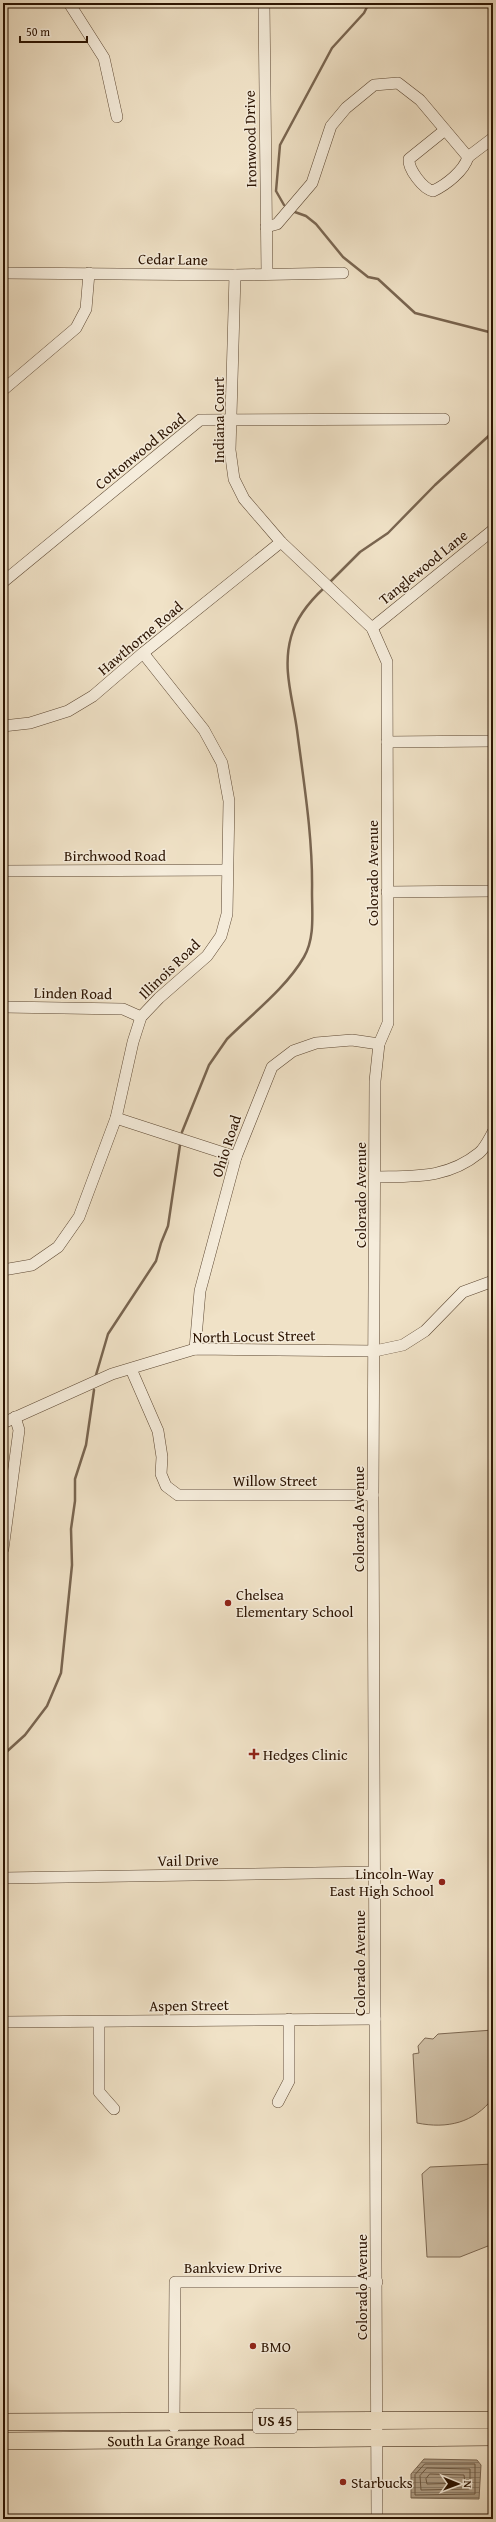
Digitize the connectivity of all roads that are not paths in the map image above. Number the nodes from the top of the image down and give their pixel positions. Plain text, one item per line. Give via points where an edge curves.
1 (69, 3) edge
2 (264, 3) edge
3 (117, 117) dead end
4 (445, 130) junction
5 (493, 138) edge
6 (468, 157) junction
7 (266, 227) junction
8 (3, 273) edge
9 (89, 273) junction
10 (343, 273) dead end
11 (266, 274) junction
12 (235, 275) junction
13 (3, 390) edge
14 (231, 419) junction
15 (444, 419) dead end
16 (493, 530) edge
17 (280, 542) junction
18 (3, 582) edge
19 (372, 628) junction
20 (143, 653) junction
21 (3, 726) edge
22 (493, 741) edge
23 (387, 742) junction
24 (3, 870) edge
25 (227, 870) junction
26 (493, 891) edge
27 (387, 892) junction
28 (3, 1007) edge
29 (141, 1017) junction
30 (380, 1044) junction
31 (116, 1118) junction
32 (493, 1132) edge
33 (236, 1157) junction
34 (375, 1177) junction
35 (3, 1270) edge
36 (493, 1281) edge
37 (195, 1349) junction
38 (375, 1351) junction
39 (131, 1369) junction
40 (15, 1417) junction
41 (3, 1423) edge
42 (373, 1495) junction
43 (3, 1549) edge
44 (374, 1872) junction
45 (3, 1878) edge
46 (288, 2019) junction
47 (375, 2019) junction
48 (3, 2022) edge
49 (99, 2022) junction
50 (278, 2102) dead end
51 (114, 2109) dead end
52 (377, 2282) junction
53 (375, 2420) junction
54 (493, 2420) edge
55 (3, 2422) edge
56 (174, 2422) junction
57 (493, 2437) edge
58 (375, 2438) junction
59 (174, 2440) junction
60 (3, 2441) edge
61 (377, 2519) edge

1 - 3 street via 104,58
2 - 7 street, Ironwood Drive
4 - 6 street
4 - 6 street via 409,160 409,166 426,188 433,191 445,183 465,166
4 - 7 street via 420,100 398,83 374,85 346,108 332,126 312,183 305,193 278,224
5 - 6 street
7 - 11 street, Ironwood Drive
8 - 9 street, Cedar Lane
9 - 12 street, Cedar Lane
9 - 13 street via 86,309 76,328
10 - 11 street, Cedar Lane
11 - 12 street, Cedar Lane
12 - 14 street, Indiana Court
14 - 15 street, Cottonwood Road
14 - 17 street, Indiana Court via 230,450 234,479 244,499
14 - 18 street, Cottonwood Road via 200,420
16 - 19 street, Tanglewood Lane
17 - 19 street, Indiana Court
17 - 20 street, Hawthorne Road
19 - 23 street, Colorado Avenue via 387,662
20 - 21 street, Hawthorne Road via 93,696 68,711 30,723
20 - 25 street, Illinois Road via 204,730 222,763 229,801
22 - 23 street
23 - 27 street, Colorado Avenue
24 - 25 street, Birchwood Road
25 - 29 street, Illinois Road via 227,914 221,936 207,956
26 - 27 street
27 - 30 street, Colorado Avenue via 388,1022
28 - 29 street, Linden Road via 124,1009
29 - 31 street, Illinois Road
30 - 33 street, Ohio Road via 352,1040 316,1043 292,1051 272,1067
30 - 34 street, Colorado Avenue via 375,1081
31 - 33 street
31 - 35 street, Illinois Road via 79,1217 58,1247 32,1265
32 - 34 street via 480,1152 457,1167 432,1176
33 - 37 street, Ohio Road via 200,1291
34 - 38 street, Colorado Avenue
36 - 38 street, North Locust Street via 463,1292 424,1331 403,1345
37 - 38 street, North Locust Street
37 - 39 street, North Locust Street
38 - 42 street, Colorado Avenue
39 - 40 street, North Locust Street via 112,1374
39 - 42 street, Willow Street via 158,1431 162,1457 161,1474 166,1486 178,1495
40 - 41 street, North Locust Street
40 - 43 street via 19,1430
42 - 44 street, Colorado Avenue
44 - 45 street, Vail Drive
44 - 47 street, Colorado Avenue
46 - 47 street, Aspen Street
46 - 49 street, Aspen Street
46 - 50 street via 289,2081
47 - 52 street, Colorado Avenue
48 - 49 street, Aspen Street
49 - 51 street via 99,2092
52 - 53 street, Colorado Avenue
52 - 56 street, Bankview Drive via 175,2282
53 - 54 main road, South La Grange Road / US 45
53 - 56 main road, South La Grange Road / US 45
53 - 58 street, Colorado Avenue
55 - 56 main road, South La Grange Road / US 45
56 - 59 street, Bankview Drive
57 - 58 main road, South La Grange Road / US 45
58 - 59 main road, South La Grange Road / US 45
58 - 61 street, Colorado Avenue
59 - 60 main road, South La Grange Road / US 45

